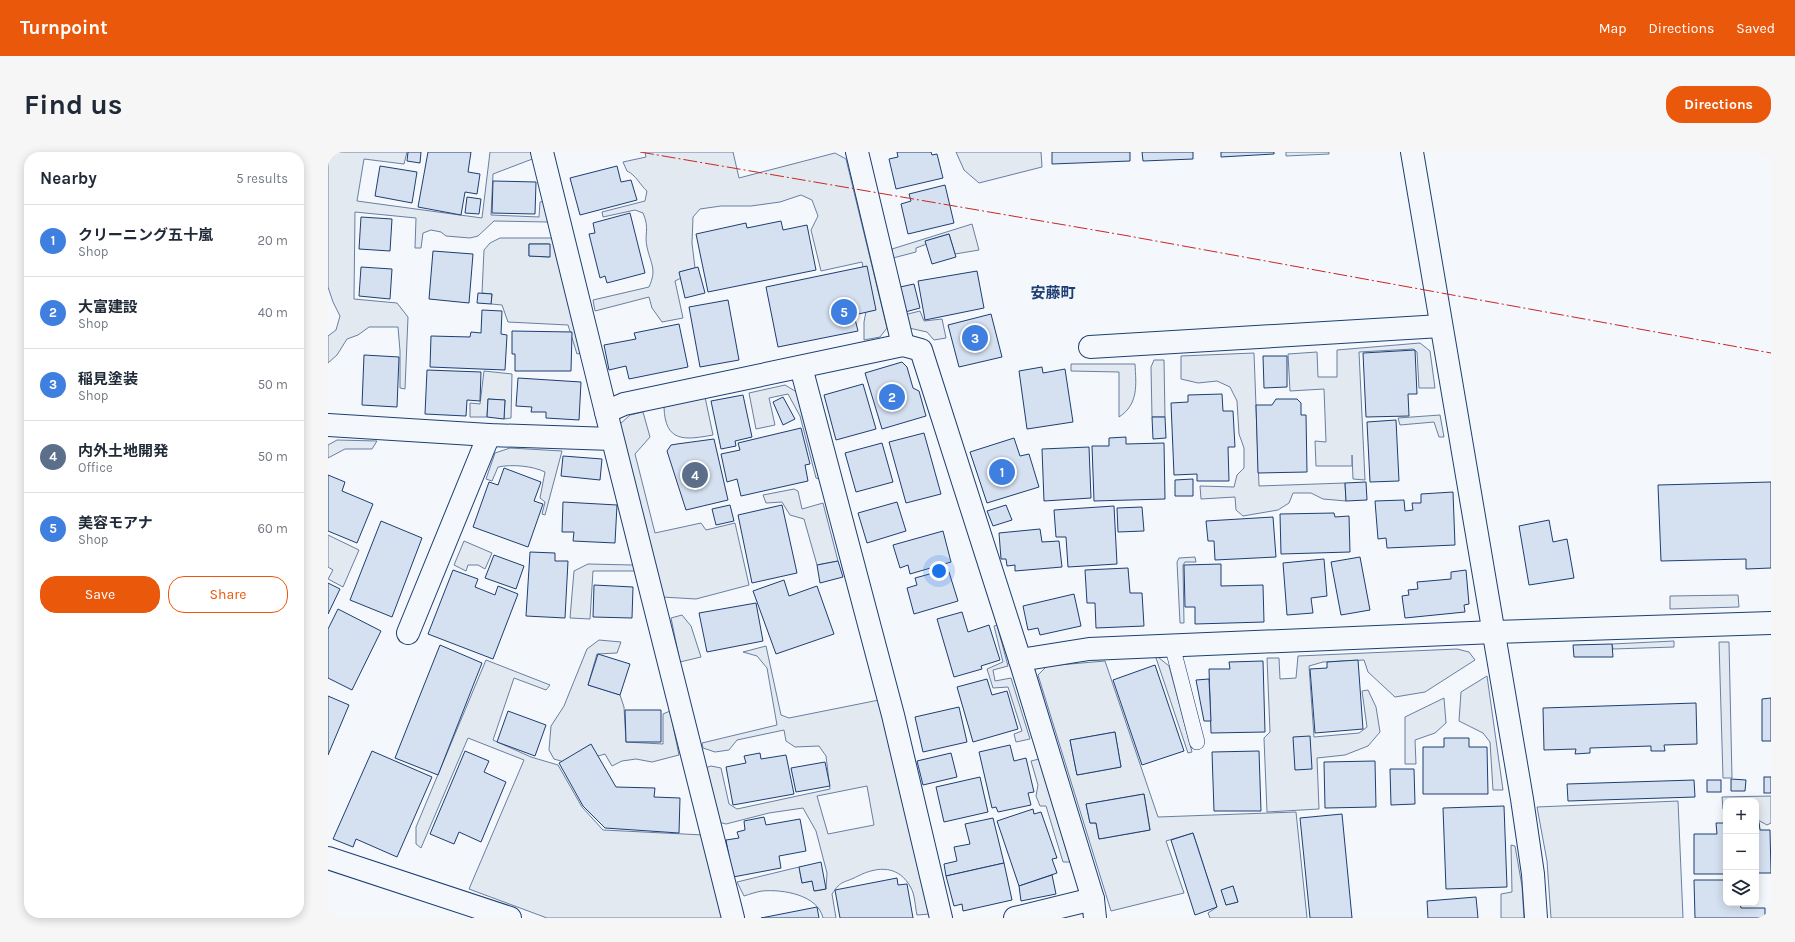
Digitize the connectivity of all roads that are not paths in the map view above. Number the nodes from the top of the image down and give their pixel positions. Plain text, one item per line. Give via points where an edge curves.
1 (542, 152) edge
2 (857, 152) edge
3 (1412, 152) edge
4 (1441, 326) junction
5 (903, 345) junction
6 (1090, 348) dead end
7 (802, 367) junction
8 (606, 412) junction
9 (328, 426) edge
10 (489, 435) junction
11 (612, 438) junction
12 (1771, 623) edge
13 (1495, 632) junction
14 (408, 633) dead end
15 (1172, 645) junction
16 (1020, 660) junction
17 (1197, 742) dead end
18 (328, 858) edge
19 (1094, 909) edge
20 (510, 918) edge
21 (733, 918) edge
22 (941, 918) edge
23 (1015, 918) edge
24 (1536, 918) edge

1 - 8 street
2 - 5 street
3 - 4 street
4 - 6 street
4 - 13 street
5 - 7 street
5 - 16 street via 921,350
7 - 8 street via 624,404
7 - 22 street via 893,715
8 - 11 street
9 - 10 street
10 - 11 street
10 - 14 street
11 - 21 street
12 - 13 street
13 - 15 street
13 - 24 street via 1533,874
15 - 16 street via 1089,649
15 - 17 lane
16 - 19 street
18 - 20 street
19 - 23 street

